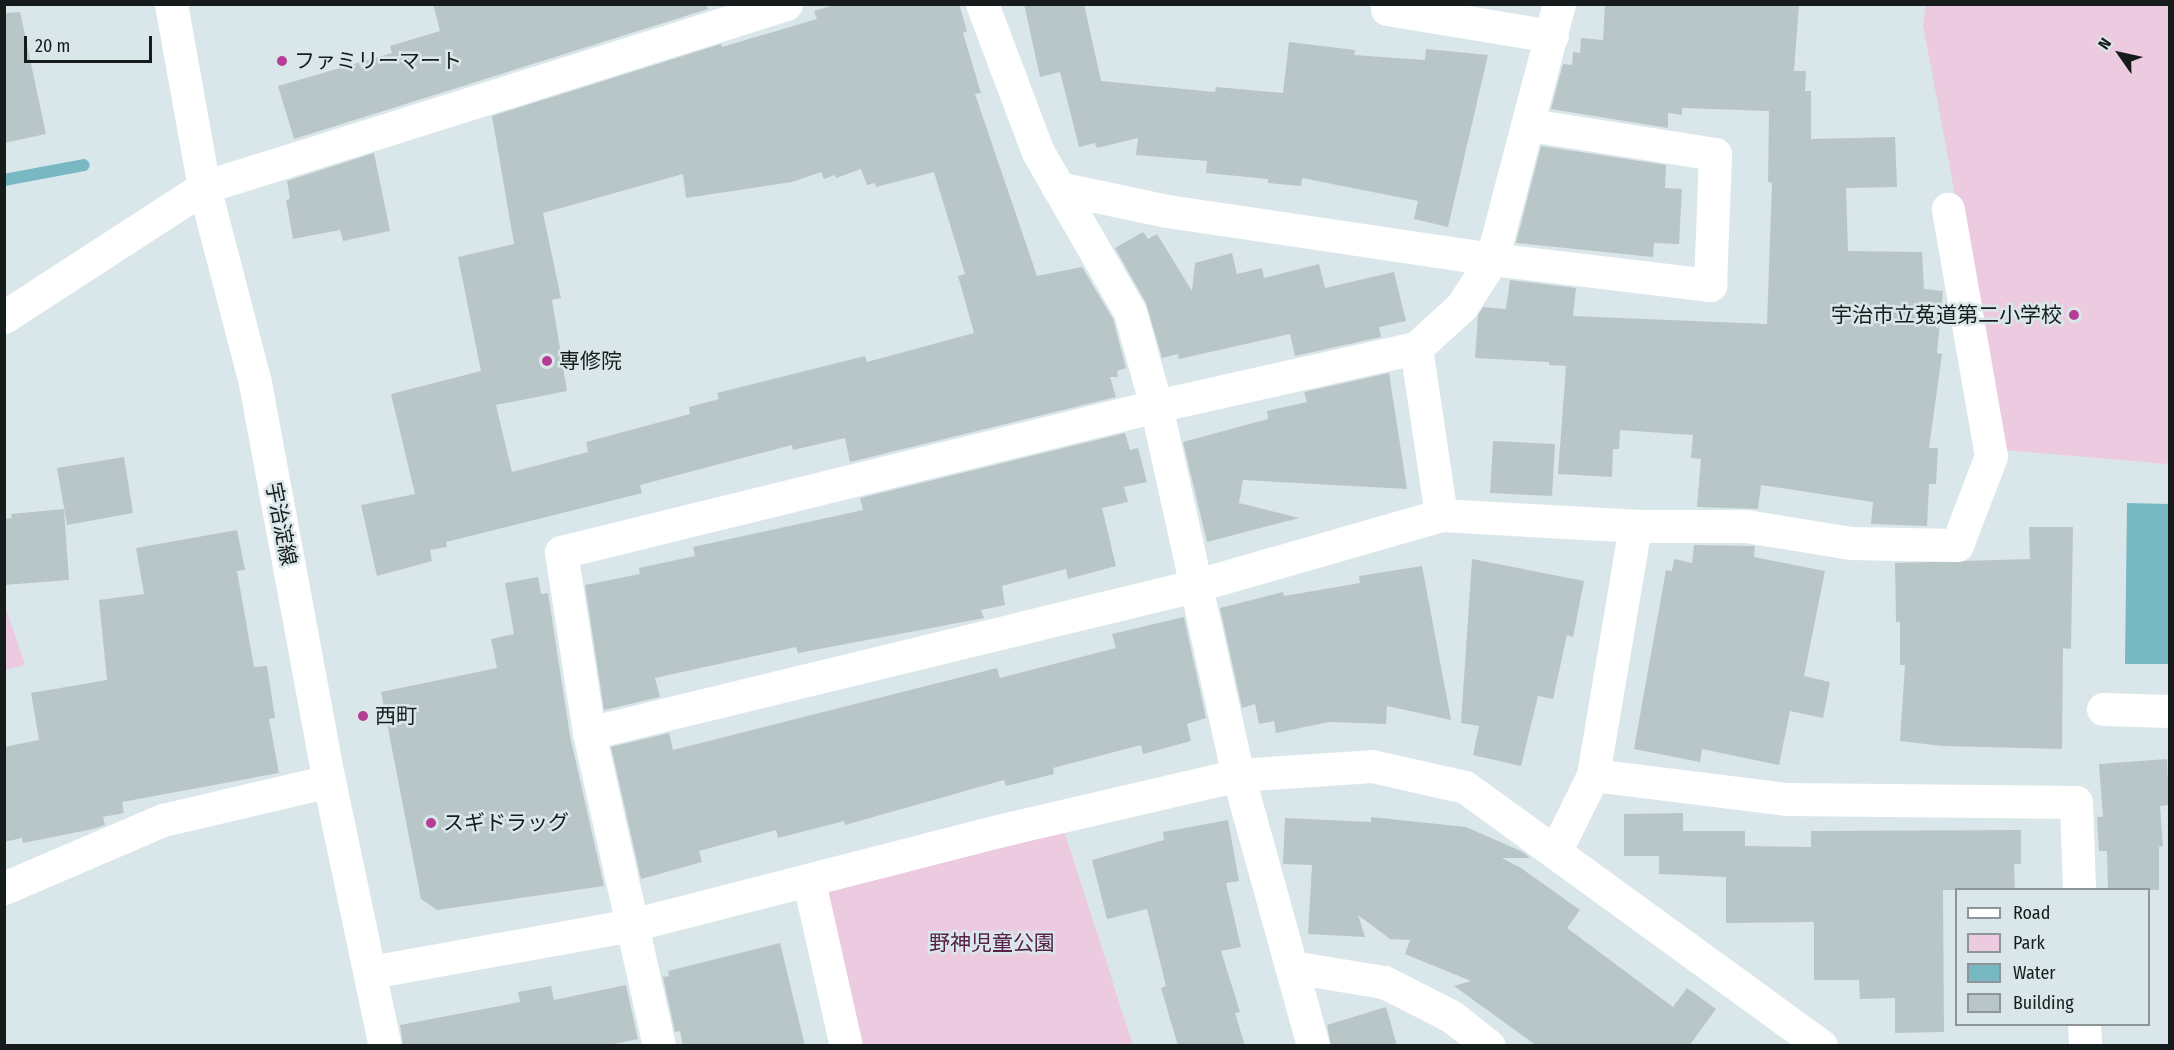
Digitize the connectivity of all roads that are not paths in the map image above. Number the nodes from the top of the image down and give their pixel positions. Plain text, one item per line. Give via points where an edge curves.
1 (171, 4) edge
2 (786, 4) edge
3 (982, 4) edge
4 (1559, 4) edge
5 (1387, 9) dead end
6 (1552, 36) junction
7 (1530, 125) junction
8 (204, 187) junction
9 (1058, 189) junction
10 (1948, 209) dead end
11 (1492, 260) junction
12 (4, 317) edge
13 (1416, 348) junction
14 (1156, 406) junction
15 (1441, 515) junction
16 (1635, 526) junction
17 (1194, 586) junction
18 (2103, 709) dead end
19 (2169, 711) edge
20 (589, 734) junction
21 (1238, 775) junction
22 (1593, 775) junction
23 (328, 781) junction
24 (1556, 850) junction
25 (809, 882) junction
26 (4, 888) edge
27 (2079, 888) edge
28 (632, 925) junction
29 (1291, 968) junction
30 (371, 972) junction
31 (2084, 1026) edge
32 (385, 1046) edge
33 (659, 1046) edge
34 (846, 1046) edge
35 (1313, 1046) edge
36 (1489, 1046) edge
37 (1821, 1046) edge
38 (2085, 1046) edge

1 - 8 street, 宇治淀線
2 - 8 street
3 - 9 street via 1038,152
4 - 6 street
5 - 6 street
6 - 7 street
7 - 11 street
7 - 11 street via 1715,154 1710,285
8 - 12 street
8 - 23 street, 宇治淀線 via 255,383
9 - 11 street via 1167,211
9 - 14 street via 1130,312
10 - 16 street via 1991,456 1957,545 1851,543 1746,526
11 - 13 street via 1461,306
13 - 14 street
13 - 15 street
14 - 17 street
14 - 20 street via 561,552
15 - 16 street
15 - 17 street
16 - 22 street
17 - 20 street
17 - 21 street
18 - 19 street
20 - 28 street
21 - 24 street via 1372,766 1465,787
21 - 25 street via 998,831
21 - 29 street
22 - 24 street
22 - 27 street via 1787,799 2076,802
23 - 26 street via 163,820
23 - 30 street, 宇治淀線
24 - 37 street
25 - 28 street
25 - 34 street
28 - 30 street
28 - 33 street
29 - 35 street
29 - 36 street via 1384,982 1451,1016
30 - 32 street, 宇治淀線
31 - 38 street

